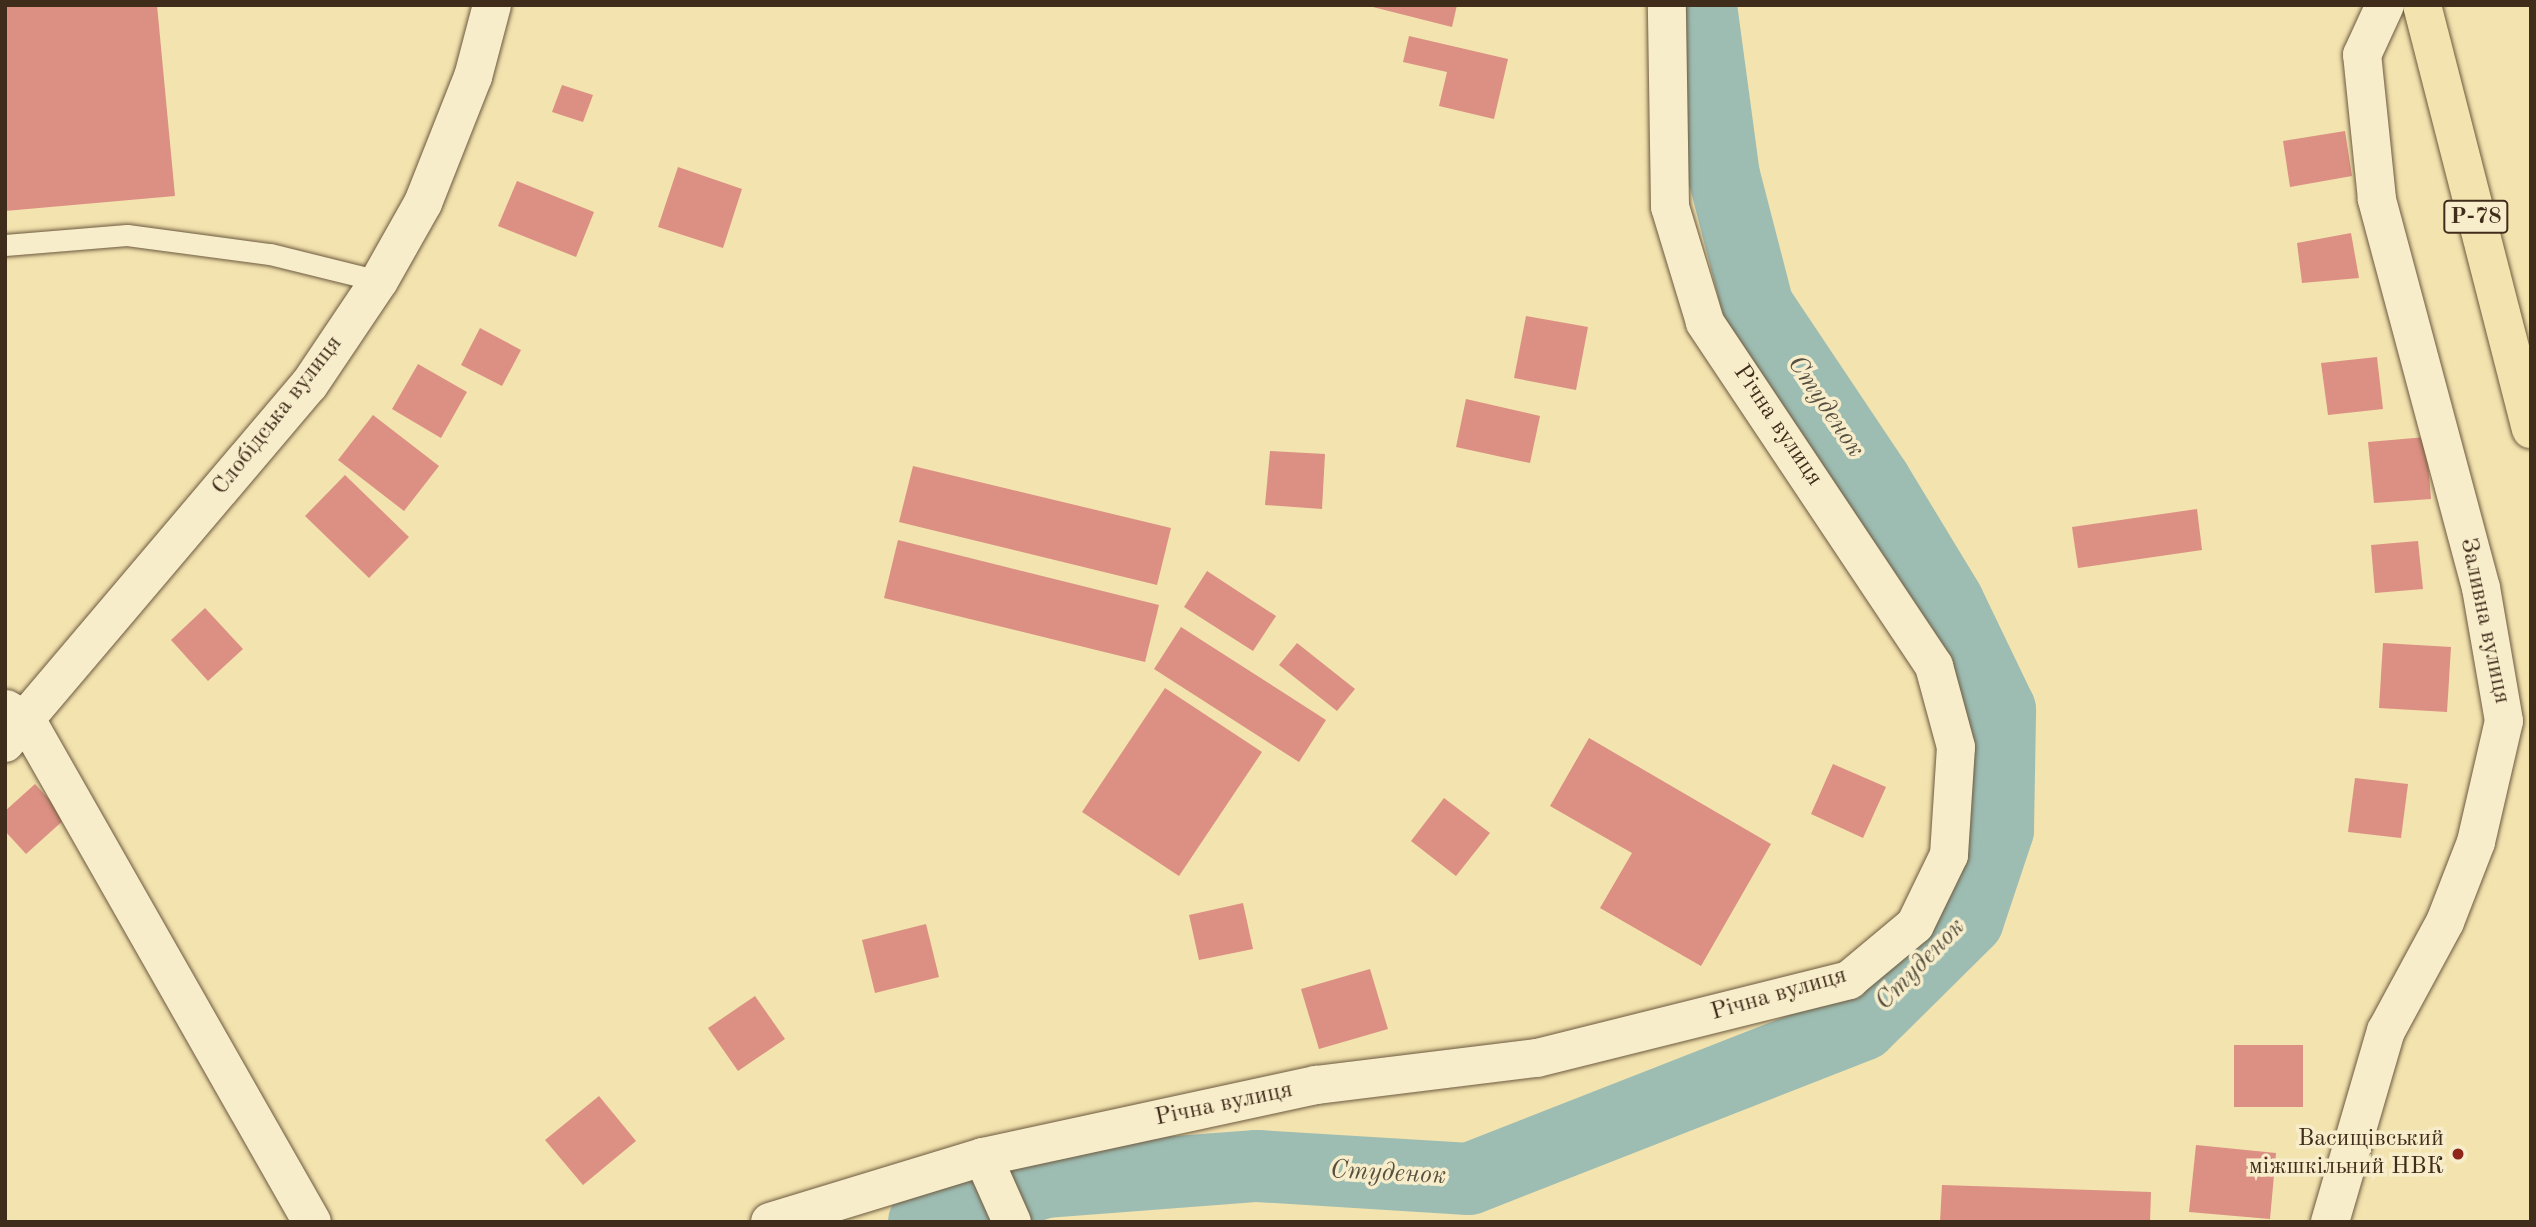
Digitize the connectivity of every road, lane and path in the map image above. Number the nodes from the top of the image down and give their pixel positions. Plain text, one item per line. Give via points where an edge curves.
1 (492, 5) edge
2 (1667, 5) edge
3 (2385, 5) edge
4 (2422, 5) edge
5 (5, 245) edge
6 (379, 281) junction
7 (2531, 429) edge
8 (12, 724) edge
9 (989, 1169) junction
10 (1011, 1220) edge
11 (312, 1222) edge
12 (770, 1222) edge
13 (2330, 1222) edge

1 - 6 street, Слобідська вулиця via 474,77 423,203
2 - 9 street, Річна вулиця via 1670,207 1705,322 1934,666 1956,747 1949,855 1915,925 1849,980 1537,1059 1316,1086
3 - 13 street, Заливна вулиця via 2362,55 2377,199 2481,588 2504,721 2476,842 2445,922 2386,1031
4 - 7 main road, Р-78
5 - 6 lane via 127,235 270,254
6 - 8 street, Слобідська вулиця via 309,385
8 - 11 street
9 - 10 street
9 - 12 street, Річна вулиця

